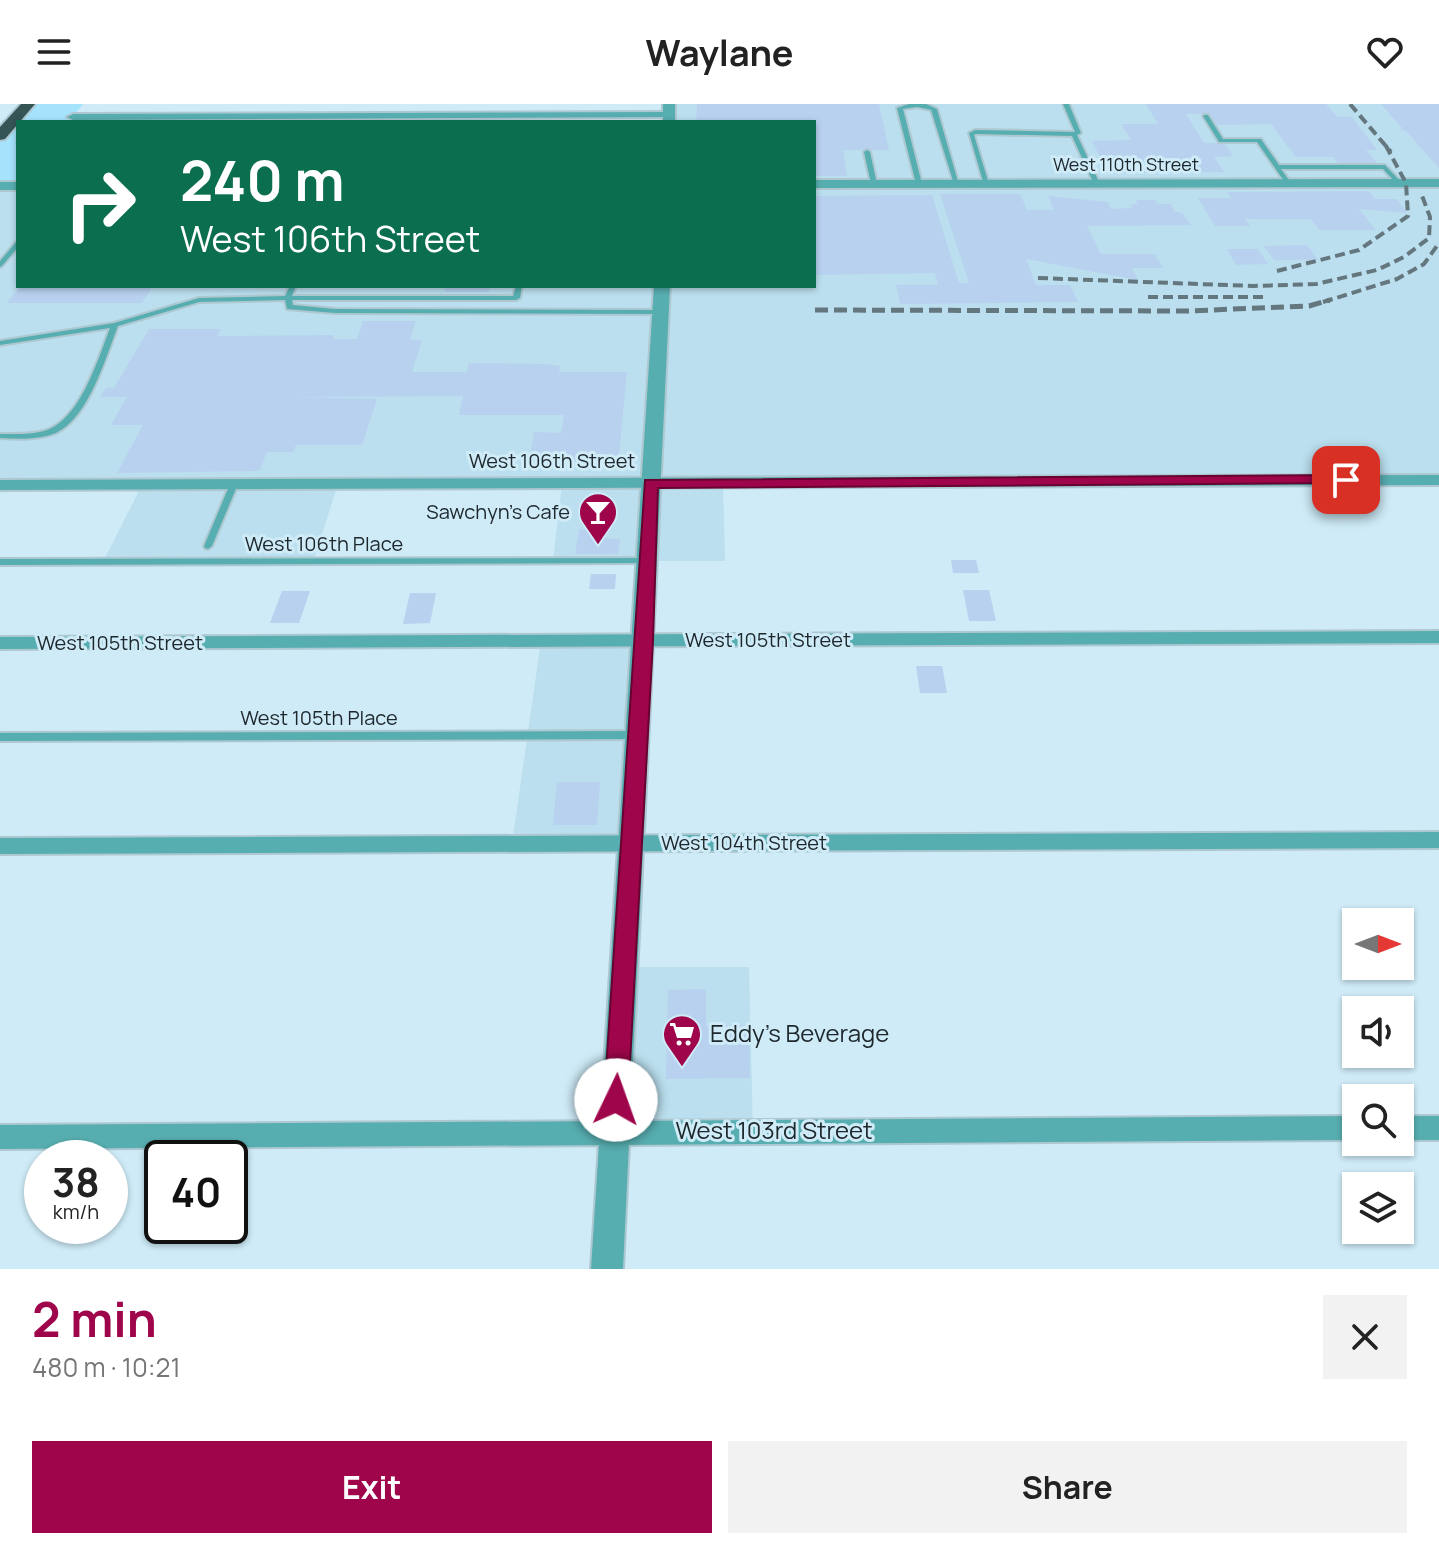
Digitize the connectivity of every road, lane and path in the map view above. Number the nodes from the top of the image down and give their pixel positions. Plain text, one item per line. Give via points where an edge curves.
1 (13, 104) edge
2 (28, 104) edge
3 (189, 104) edge
4 (1066, 104) edge
5 (669, 114) edge
6 (1206, 116) dead end
7 (73, 117) dead end
8 (178, 119) edge
9 (0, 126) edge
10 (1074, 134) junction
11 (0, 136) edge
12 (867, 152) dead end
13 (1277, 167) junction
14 (1288, 183) junction
15 (1399, 183) junction
16 (1439, 183) edge
17 (816, 184) edge
18 (874, 184) junction
19 (919, 184) junction
20 (957, 184) junction
21 (986, 184) junction
22 (1097, 184) junction
23 (16, 245) edge
24 (0, 265) edge
25 (292, 288) edge
26 (518, 288) edge
27 (662, 288) edge
28 (288, 298) junction
29 (660, 312) junction
30 (115, 325) junction
31 (0, 343) edge
32 (0, 436) edge
33 (1439, 480) edge
34 (234, 484) junction
35 (650, 484) junction
36 (0, 485) edge
37 (208, 546) dead end
38 (647, 561) junction
39 (0, 562) edge
40 (1439, 637) edge
41 (644, 641) junction
42 (0, 643) edge
43 (638, 735) junction
44 (0, 737) edge
45 (1439, 840) edge
46 (631, 844) junction
47 (0, 846) edge
48 (1342, 1128) edge
49 (1414, 1128) edge
50 (1439, 1128) edge
51 (614, 1132) junction
52 (0, 1137) edge
53 (607, 1269) edge

1 - 9 highway
2 - 11 highway
3 - 8 street
4 - 10 lane via 1078,133
5 - 8 street
6 - 13 lane via 1221,141 1259,140
7 - 8 street
10 - 21 lane via 971,134
10 - 22 lane
12 - 18 lane
13 - 14 lane
13 - 15 lane via 1385,167
14 - 15 street, West 110th Street
14 - 22 street, West 110th Street
15 - 16 street, West 110th Street
17 - 18 street, West 110th Street
18 - 19 street, West 110th Street
19 - 20 street, West 110th Street
19 - 20 lane via 900,108 907,105 934,109
20 - 21 street, West 110th Street
21 - 22 street, West 110th Street
23 - 24 lane
25 - 28 lane
26 - 28 lane via 516,298
27 - 29 street
28 - 29 lane via 290,307 335,311
28 - 30 lane via 199,300
29 - 35 street
30 - 31 lane
30 - 32 lane via 69,421 52,432
33 - 35 street, West 106th Street
34 - 35 street, West 106th Street
34 - 36 street, West 106th Street
34 - 37 lane
35 - 38 street
38 - 39 lane, West 106th Place
38 - 41 street
40 - 41 street, West 105th Street
41 - 42 street, West 105th Street
41 - 43 street
43 - 44 lane, West 105th Place
43 - 46 street
45 - 46 street, West 104th Street
46 - 47 street, West 104th Street
46 - 51 street
48 - 51 street, West 103rd Street
49 - 50 street
51 - 52 street, West 103rd Street
51 - 53 street

